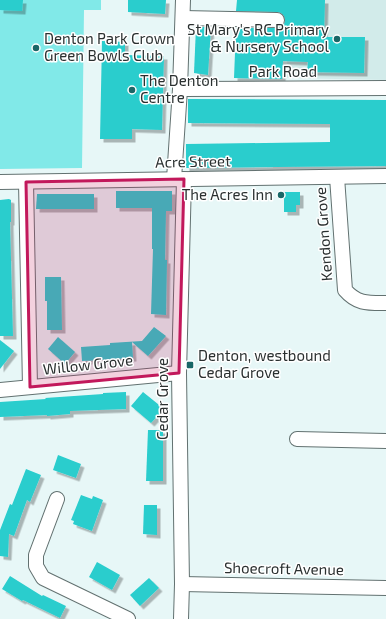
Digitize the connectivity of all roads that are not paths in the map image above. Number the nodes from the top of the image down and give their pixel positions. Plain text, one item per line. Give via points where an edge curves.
1 (183, 0) edge
2 (182, 18) junction
3 (277, 20) dead end
4 (386, 88) edge
5 (180, 89) junction
6 (386, 176) edge
7 (337, 177) junction
8 (179, 179) junction
9 (0, 182) edge
10 (26, 182) junction
11 (386, 303) edge
12 (179, 373) junction
13 (30, 387) junction
14 (0, 390) edge
15 (298, 439) dead end
16 (386, 441) edge
17 (57, 499) dead end
18 (182, 584) junction
19 (386, 588) edge
20 (128, 619) edge
21 (181, 619) edge

1 - 2 street, Cedar Grove
2 - 3 street
2 - 5 street, Cedar Grove
4 - 5 street, Park Road
5 - 8 street, Cedar Grove
6 - 7 street, Acre Street
7 - 8 street, Acre Street
7 - 11 street, Kendon Grove via 344,290 356,300
8 - 10 street, Acre Street
8 - 12 street, Cedar Grove
9 - 10 street, Acre Street
10 - 13 street
12 - 13 street, Willow Grove
12 - 18 street, Cedar Grove
13 - 14 street, Willow Grove
15 - 16 street
17 - 20 street via 36,554 36,566 43,578
18 - 19 street, Shoecroft Avenue
18 - 21 street, Cedar Grove

